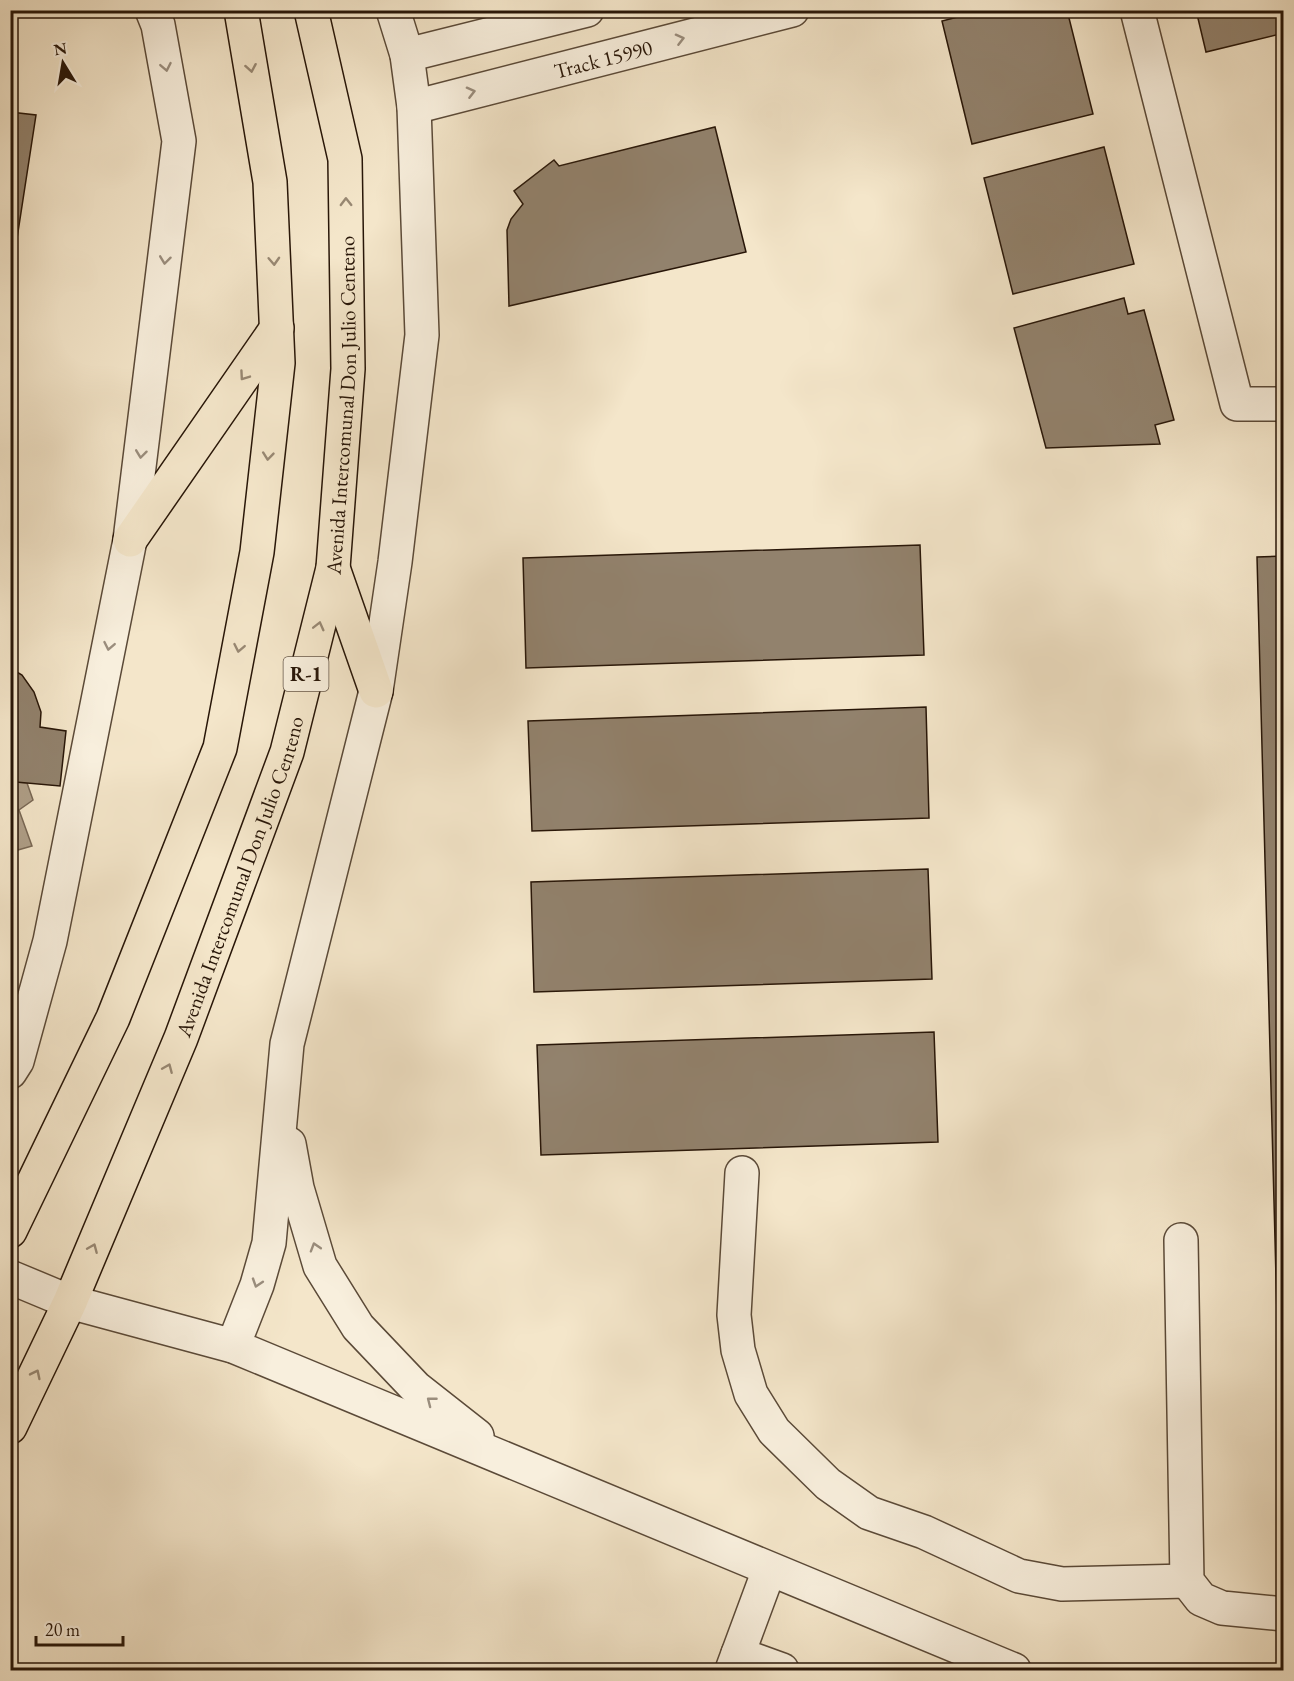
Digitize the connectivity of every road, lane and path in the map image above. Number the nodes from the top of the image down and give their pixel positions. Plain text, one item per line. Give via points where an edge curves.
1 (152, 10) edge
2 (241, 10) edge
3 (311, 10) edge
4 (393, 10) edge
5 (587, 10) edge
6 (792, 10) edge
7 (1137, 10) edge
8 (407, 55) junction
9 (414, 107) junction
10 (277, 328) junction
11 (1284, 404) edge
12 (130, 540) junction
13 (333, 568) junction
14 (376, 691) junction
15 (10, 1072) edge
16 (281, 1100) junction
17 (742, 1173) dead end
18 (10, 1231) edge
19 (1181, 1240) dead end
20 (10, 1277) edge
21 (70, 1302) junction
22 (233, 1346) junction
23 (10, 1427) edge
24 (511, 1462) junction
25 (769, 1569) junction
26 (1187, 1581) junction
27 (1284, 1614) edge
28 (735, 1662) edge
29 (782, 1671) edge
30 (1014, 1671) edge

1 -> 12 street via 180,141
2 -> 10 main road via 270,182
13 -> 3 main road, Avenida Intercomunal Don Julio Centeno / R-1 via 348,369 345,159
4 - 8 street
5 - 8 street
9 -> 6 street, Track 15990
7 - 11 street via 1237,404
8 - 9 street
9 - 14 street via 422,335
10 -> 12 main road
10 -> 18 main road via 278,363 257,552 220,748 113,1018
12 -> 15 street via 50,942 17,1061
13 - 14 main road
21 -> 13 main road, Avenida Intercomunal Don Julio Centeno / R-1 via 181,1038 287,752
14 - 16 street via 287,1044
16 -> 22 street via 269,1243
24 -> 16 street via 416,1389 358,1327 320,1266 297,1188
17 - 26 street via 734,1316 738,1350 751,1395 774,1431 828,1484 868,1513 924,1532 1019,1576 1062,1584
19 - 26 street
20 - 21 street
21 - 22 street
23 -> 21 main road, Avenida Intercomunal Don Julio Centeno / R-1
22 - 24 street
24 - 25 street
25 - 28 street
25 - 30 street
26 - 27 street via 1201,1599 1222,1608
28 - 29 street

